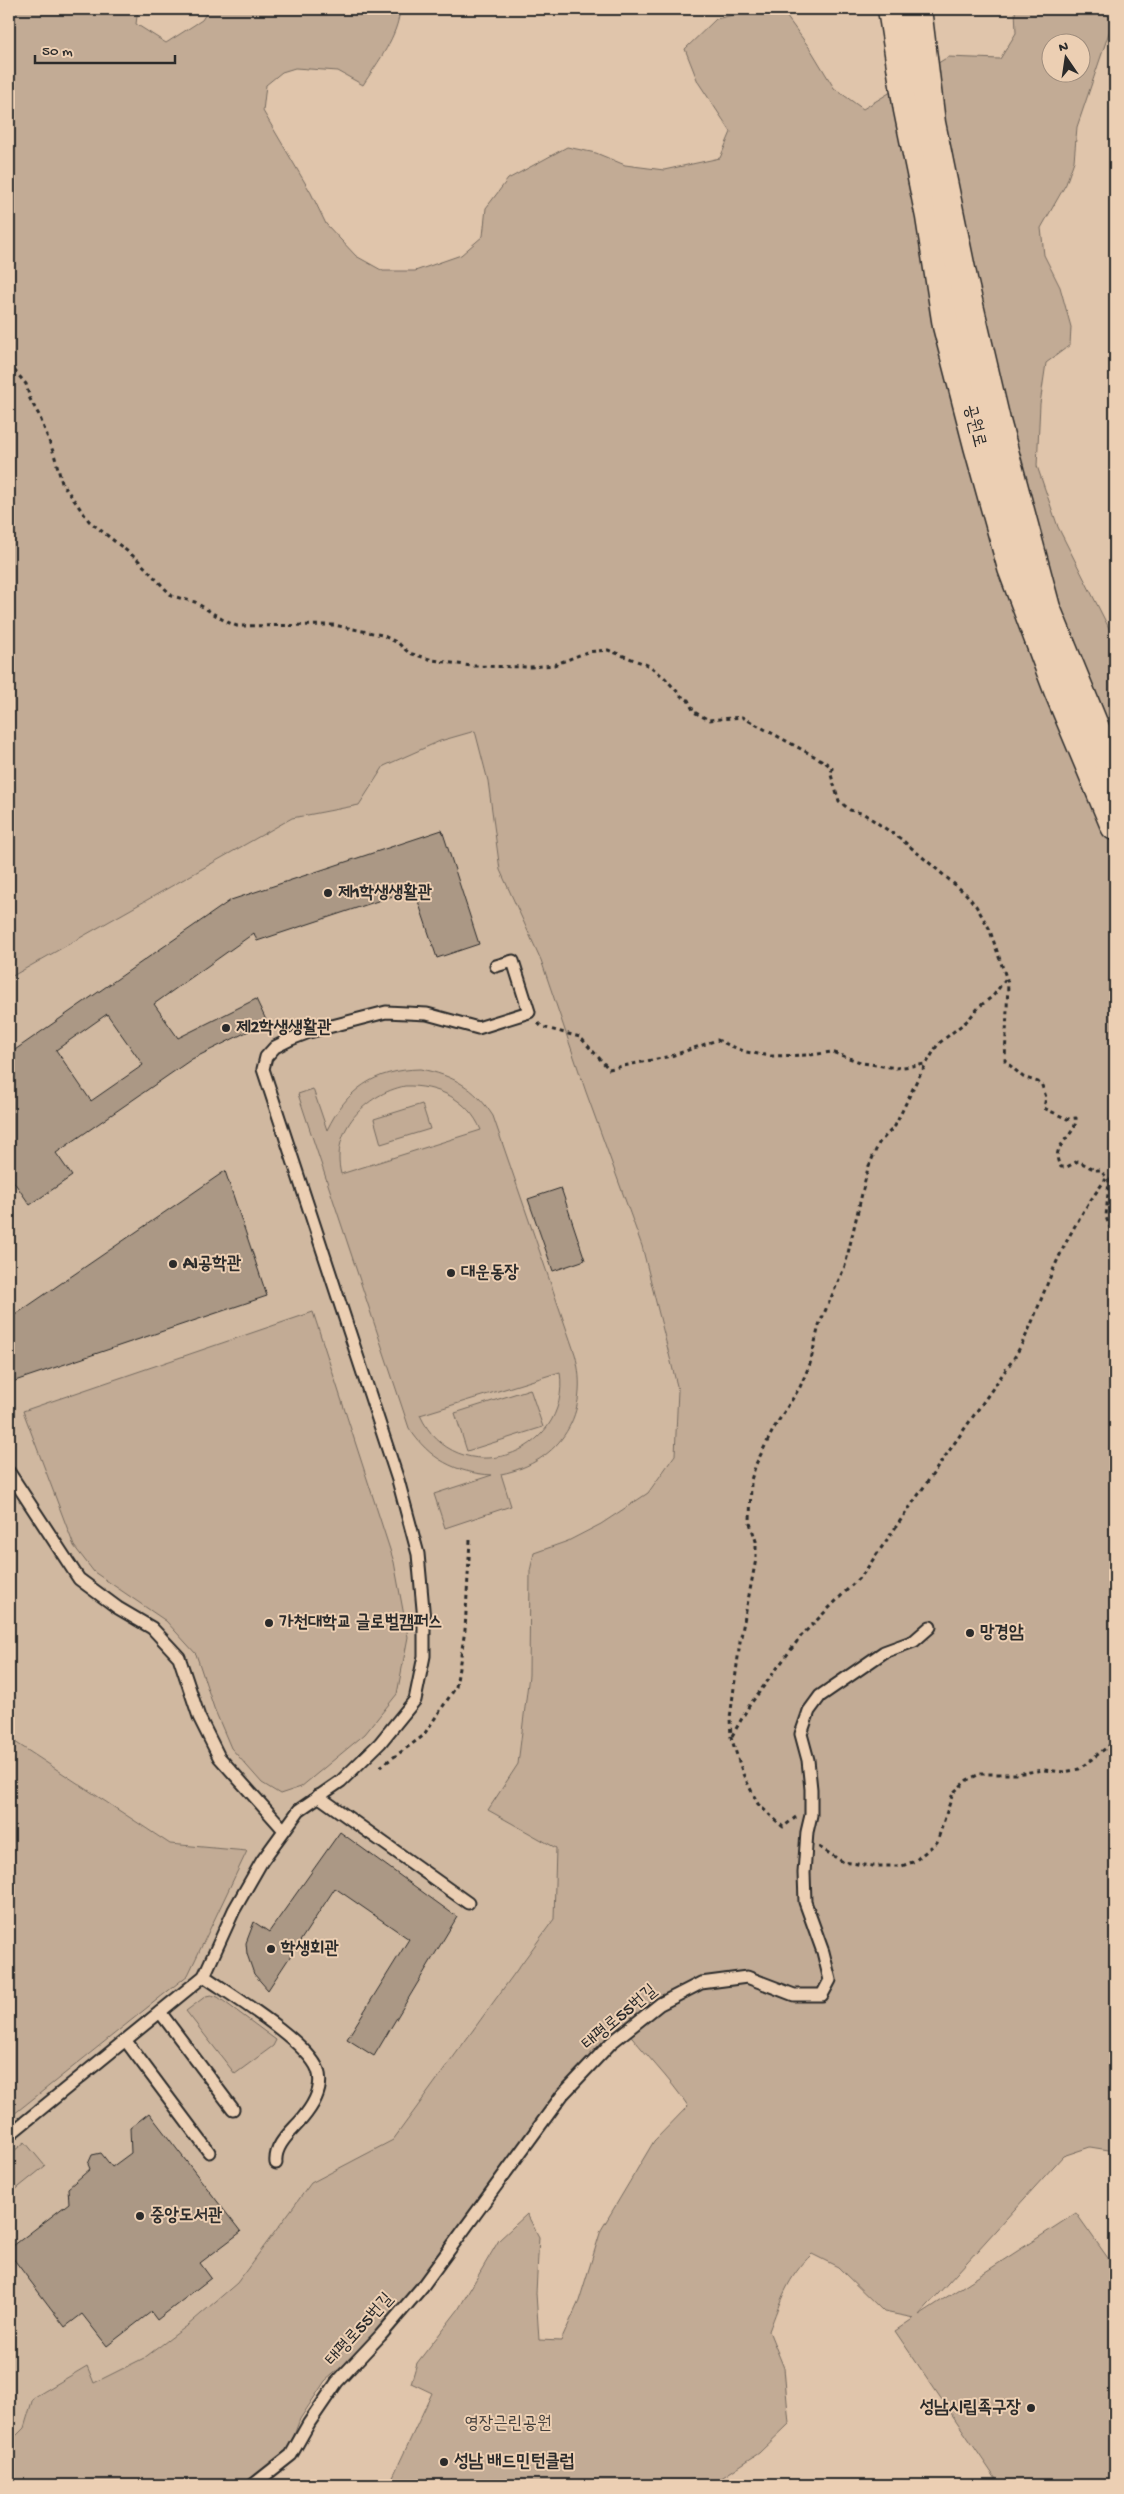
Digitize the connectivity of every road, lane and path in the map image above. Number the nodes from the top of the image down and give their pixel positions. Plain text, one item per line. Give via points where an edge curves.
1 (892, 9) edge
2 (916, 9) edge
3 (9, 364) edge
4 (1115, 777) edge
5 (1115, 826) edge
6 (496, 966) dead end
7 (1007, 977) junction
8 (529, 1012) junction
9 (926, 1064) junction
10 (1106, 1179) junction
11 (1115, 1241) edge
12 (9, 1472) edge
13 (470, 1540) dead end
14 (930, 1627) dead end
15 (731, 1736) junction
16 (1115, 1741) edge
17 (380, 1767) dead end
18 (318, 1796) junction
19 (811, 1807) junction
20 (284, 1830) junction
21 (806, 1848) junction
22 (468, 1903) dead end
23 (204, 1976) junction
24 (160, 2012) junction
25 (126, 2041) junction
26 (233, 2109) dead end
27 (9, 2135) edge
28 (209, 2152) dead end
29 (276, 2163) dead end
30 (253, 2485) edge

1 - 5 main road, 공원로 via 947,326 978,446 1012,568 1058,690
2 - 4 main road, 공원로 via 931,123 994,412 1046,608
3 - 7 path via 26,384 69,496 88,521 137,559 172,596 195,602 237,626 334,625 382,635 409,653 445,663 531,667 554,665 587,652 608,650 634,658 665,678 680,696 688,700 694,712 709,720 742,718 832,768 839,801 901,839 974,902 989,928
6 - 8 lane via 513,961
7 - 9 path via 993,996 938,1044
7 - 10 path via 1005,1061 1023,1077 1041,1083 1046,1096 1044,1108 1067,1119 1076,1118 1072,1131 1059,1146 1057,1158 1061,1167 1067,1168 1078,1161 1100,1170
8 - 9 path via 542,1027 580,1037 609,1069 671,1056 717,1040 746,1052 771,1056 832,1052 864,1063 896,1068
8 - 18 lane via 478,1028 427,1014 386,1012 309,1032 275,1047 266,1057 263,1070 398,1480 418,1554 424,1620 424,1656 415,1700 380,1743 341,1781
9 - 15 path via 900,1118 872,1157 845,1266 819,1325 810,1364 800,1387 774,1428 751,1480 750,1523 756,1541 756,1559 740,1642 730,1718
10 - 11 path via 1109,1180 1106,1217
10 - 15 path via 1085,1208 1014,1358 863,1574 801,1636
12 - 20 lane via 79,1579 152,1628 179,1657 199,1717 219,1758
13 - 17 path via 465,1630 456,1687 423,1736
14 - 19 lane, 태평로55번길 via 914,1641 877,1656 820,1696 809,1711 801,1734 808,1760
15 - 19 path via 743,1774 758,1804 783,1827
16 - 21 path via 1079,1769 980,1774 967,1780 953,1792 937,1842 915,1861 902,1866 843,1862 817,1845
18 - 20 lane via 299,1810
18 - 22 lane
19 - 21 lane, 태평로55번길
20 - 23 lane via 234,1910
21 - 30 lane, 태평로55번길 via 805,1902 830,1980 822,1995 794,1995 748,1977 701,1983 660,2004 611,2043 563,2094 422,2287 337,2382 291,2455
23 - 24 lane
23 - 29 lane via 293,2040 312,2059 318,2071 317,2097 277,2148
24 - 25 lane
24 - 26 lane
25 - 27 lane
25 - 28 lane

